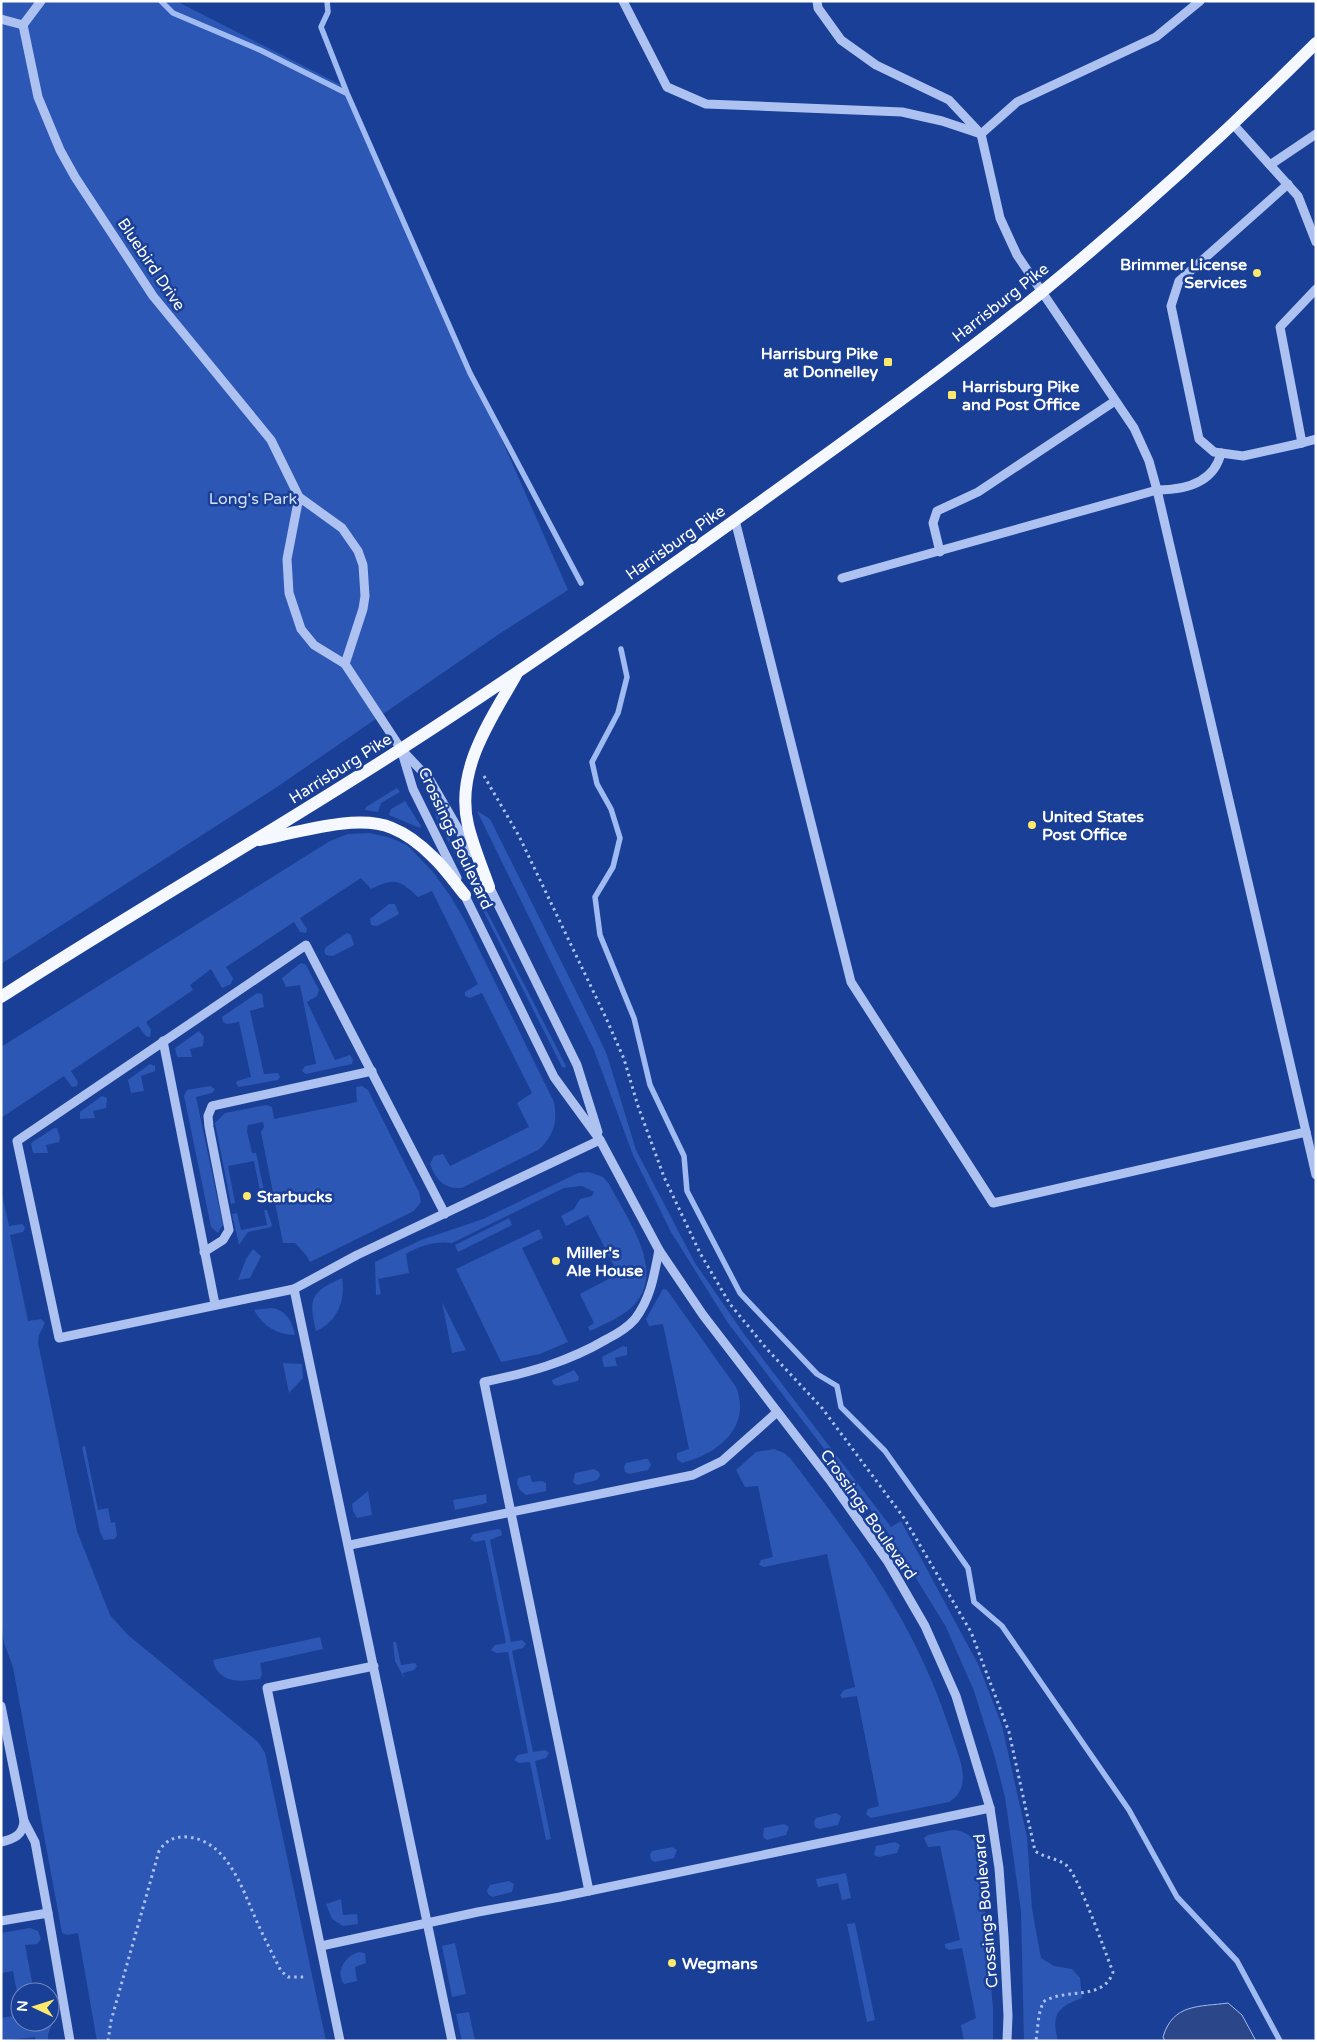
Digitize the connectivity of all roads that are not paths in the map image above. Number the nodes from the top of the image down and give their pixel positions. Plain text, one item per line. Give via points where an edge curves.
1 (41, 1) edge
2 (623, 1) edge
3 (817, 1) edge
4 (1200, 1) edge
5 (1, 19) edge
6 (23, 25) junction
7 (1316, 43) edge
8 (1232, 123) junction
9 (981, 134) junction
10 (1316, 134) edge
11 (1270, 165) junction
12 (1288, 184) junction
13 (1316, 242) edge
14 (1316, 289) edge
15 (1042, 292) junction
16 (1115, 401) junction
17 (1316, 439) edge
18 (1302, 442) junction
19 (1221, 453) junction
20 (1157, 490) junction
21 (299, 497) junction
22 (735, 520) junction
23 (940, 552) junction
24 (842, 578) dead end
25 (345, 664) junction
26 (517, 672) junction
27 (401, 749) junction
28 (252, 841) junction
29 (489, 887) junction
30 (465, 895) junction
31 (1, 998) edge
32 (163, 1041) junction
33 (372, 1071) junction
34 (1306, 1132) junction
35 (600, 1140) junction
36 (1316, 1175) edge
37 (445, 1214) junction
38 (659, 1250) junction
39 (204, 1252) junction
40 (294, 1289) junction
41 (215, 1304) junction
42 (776, 1413) junction
43 (510, 1512) junction
44 (350, 1545) junction
45 (374, 1666) junction
46 (1, 1706) edge
47 (990, 1808) junction
48 (24, 1821) junction
49 (1, 1842) edge
50 (589, 1891) junction
51 (48, 1913) junction
52 (1, 1921) edge
53 (428, 1923) junction
54 (321, 1946) junction
55 (70, 2041) edge
56 (340, 2041) edge
57 (452, 2041) edge
58 (1007, 2041) edge

1 - 6 street
2 - 9 street via 667,87 706,104 902,112
3 - 9 street via 818,8 841,40 876,65 949,100
4 - 9 street via 1156,37 1017,102
5 - 6 street
6 - 21 street, Bluebird Drive via 38,97 75,177 163,310 271,440
7 - 8 main road, Harrisburg Pike
8 - 11 street
8 - 15 main road, Harrisburg Pike
9 - 15 street via 1000,218 1017,255
10 - 11 street
11 - 12 street
12 - 13 street via 1298,196
12 - 19 street via 1179,281 1171,306 1200,439 1214,452
14 - 18 street via 1280,327
15 - 16 street
15 - 22 main road, Harrisburg Pike via 900,401
16 - 20 street via 1142,445
16 - 23 street via 978,492 937,511 933,523
17 - 18 street
18 - 19 street via 1244,456
19 - 20 street via 1218,464 1197,484 1179,490
20 - 23 street
20 - 34 street
21 - 25 street via 287,559 295,613 306,638
21 - 25 street, Bluebird Drive via 342,528 358,552 362,565 363,609
22 - 26 main road, Harrisburg Pike
22 - 34 street via 850,982 993,1203
23 - 24 street
25 - 27 street
26 - 27 main road, Harrisburg Pike
26 - 29 main road via 482,733 468,769 464,796 468,825
27 - 28 main road, Harrisburg Pike
27 - 29 street, Crossings Boulevard via 430,780
27 - 30 street, Crossings Boulevard via 414,789
28 - 30 main road via 353,824 379,824 411,838 434,857
28 - 31 main road, Harrisburg Pike
29 - 35 street, Crossings Boulevard via 577,1065
30 - 35 street, Crossings Boulevard via 554,1077
32 - 33 street via 306,945
32 - 39 street
32 - 41 street via 17,1141 59,1338
33 - 37 street
33 - 39 street via 215,1104 208,1116 229,1230 222,1240
34 - 36 street
35 - 37 street
35 - 38 street, Crossings Boulevard
37 - 40 street via 357,1254
38 - 42 street, Crossings Boulevard
38 - 43 street via 651,1290 634,1320 603,1342 562,1362 534,1372 484,1382
39 - 41 street
40 - 41 street
40 - 44 street
42 - 43 street via 709,1470 674,1480
42 - 47 street, Crossings Boulevard via 829,1479 888,1562 925,1626 956,1696
43 - 44 street
43 - 50 street
44 - 45 street
45 - 53 street
45 - 54 street via 267,1688
46 - 48 street
47 - 50 street
47 - 58 street, Crossings Boulevard via 1004,1936
48 - 49 street via 16,1838
48 - 51 street via 35,1842
50 - 53 street
51 - 52 street
51 - 55 street
53 - 54 street
53 - 57 street
54 - 56 street

